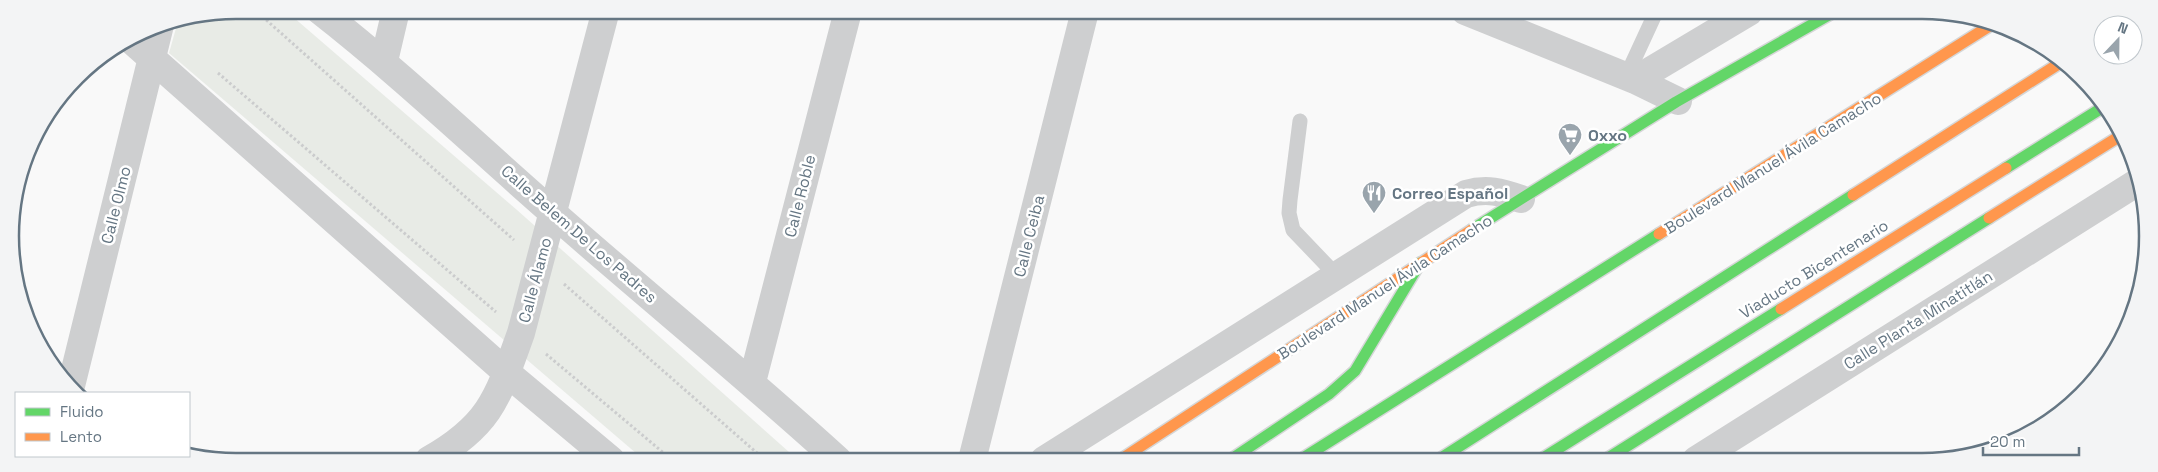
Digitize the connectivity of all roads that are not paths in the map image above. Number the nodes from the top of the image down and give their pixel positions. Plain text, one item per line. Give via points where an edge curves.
1 (330, 19) edge
2 (394, 19) edge
3 (604, 19) edge
4 (846, 19) edge
5 (1083, 19) edge
6 (1484, 19) edge
7 (1653, 19) edge
8 (1737, 19) edge
9 (1823, 19) edge
10 (1986, 28) edge
11 (158, 33) edge
12 (135, 44) edge
13 (152, 60) junction
14 (384, 61) junction
15 (2056, 66) edge
16 (1630, 79) junction
17 (1678, 101) junction
18 (2099, 110) edge
19 (1300, 121) dead end
20 (2116, 138) edge
21 (2133, 184) edge
22 (1521, 199) junction
23 (554, 213) junction
24 (1420, 263) junction
25 (1337, 276) junction
26 (507, 373) junction
27 (72, 378) edge
28 (752, 382) junction
29 (441, 453) edge
30 (603, 453) edge
31 (830, 453) edge
32 (974, 453) edge
33 (1055, 453) edge
34 (1131, 453) edge
35 (1240, 453) edge
36 (1311, 453) edge
37 (1449, 453) edge
38 (1551, 453) edge
39 (1616, 453) edge
40 (1707, 453) edge

1 - 14 street, Calle Belem De Los Padres
2 - 14 street
3 - 23 street, Calle Álamo
4 - 28 street, Calle Roble
5 - 32 street, Calle Ceiba
6 - 16 street
7 - 16 lane
8 - 16 street
9 - 17 main road, Boulevard Manuel Ávila Camacho
10 - 36 main road, Boulevard Manuel Ávila Camacho
11 - 13 street, Calle Olmo
12 - 13 street
13 - 26 street
13 - 27 street, Calle Olmo
14 - 23 street, Calle Belem De Los Padres
15 - 37 main road
16 - 17 street
17 - 22 main road, Boulevard Manuel Ávila Camacho
18 - 38 main road, Viaducto Bicentenario
19 - 25 lane via 1290,200 1293,230
20 - 39 main road
21 - 40 street, Calle Planta Minatitlán
22 - 24 main road, Boulevard Manuel Ávila Camacho
22 - 25 street via 1495,191 1466,194
23 - 26 street, Calle Álamo
23 - 28 street, Calle Belem De Los Padres
24 - 34 main road, Boulevard Manuel Ávila Camacho
24 - 35 main road via 1355,371 1329,394
25 - 33 street
26 - 29 street, Calle Álamo via 488,413
26 - 30 street
28 - 31 street, Calle Belem De Los Padres

